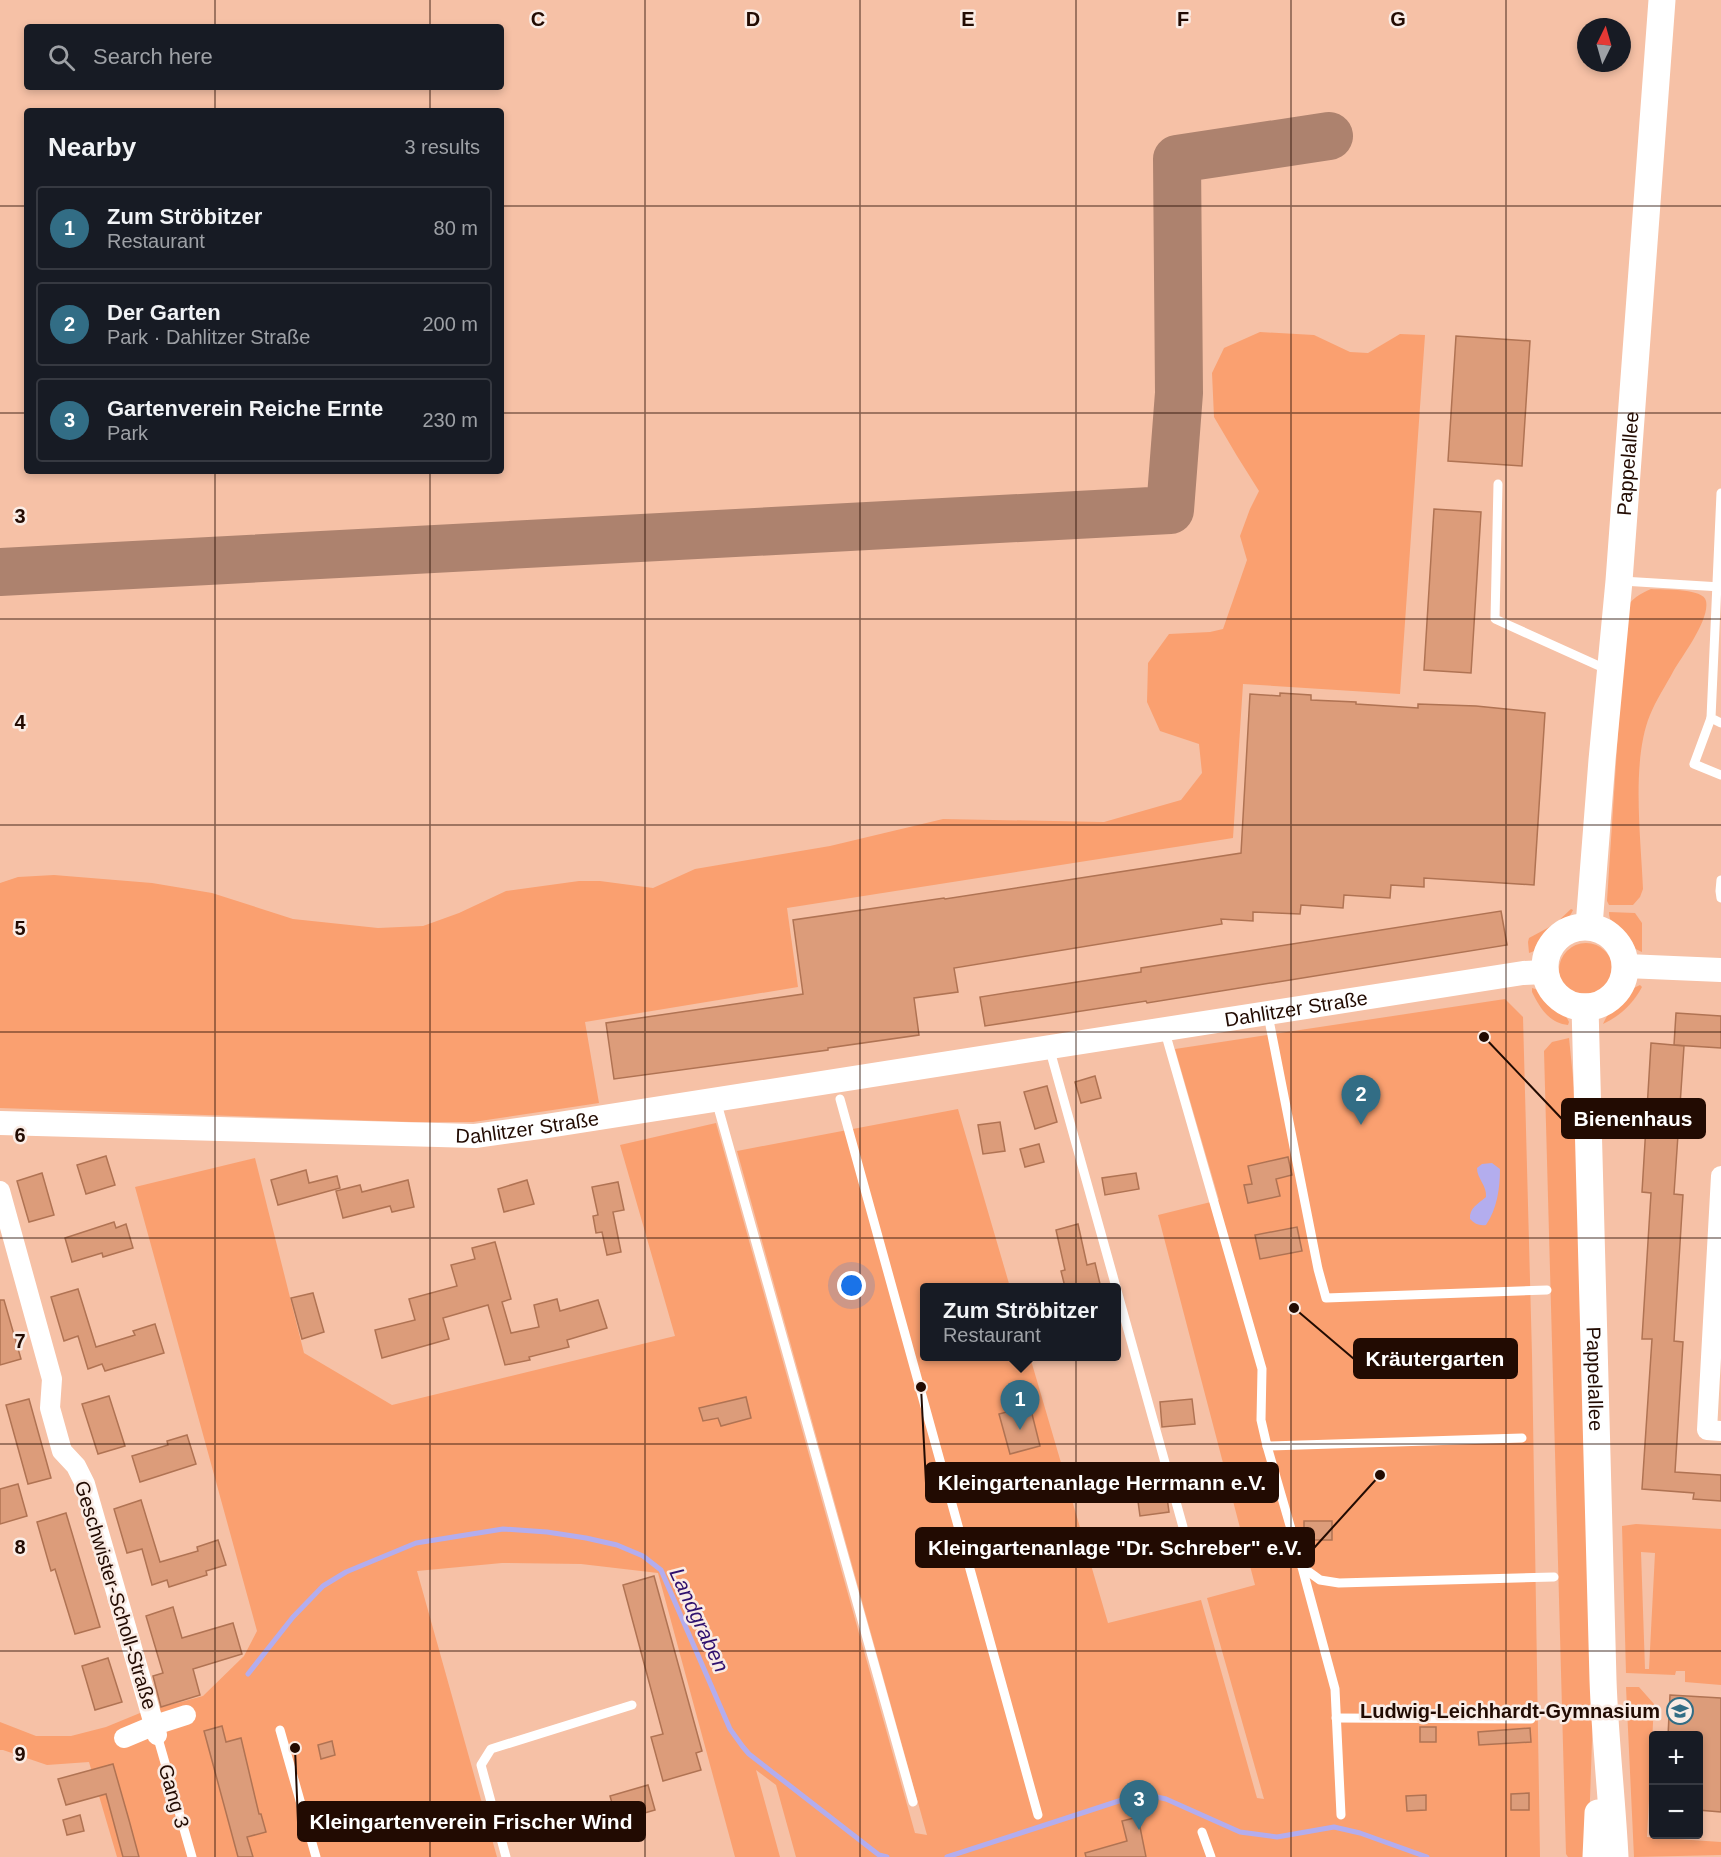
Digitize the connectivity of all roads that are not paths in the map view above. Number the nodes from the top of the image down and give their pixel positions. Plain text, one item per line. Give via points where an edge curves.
1 (1662, 0) edge
2 (1498, 484) dead end
3 (1721, 493) edge
4 (1619, 581) junction
5 (1718, 587) edge
6 (1610, 671) junction
7 (1711, 718) junction
8 (1721, 723) edge
9 (1721, 776) edge
10 (1721, 880) edge
11 (1721, 898) edge
12 (1589, 927) junction
13 (1626, 966) junction
14 (1721, 970) edge
15 (1545, 972) junction
16 (1585, 1007) junction
17 (1267, 1013) junction
18 (1164, 1029) junction
19 (1049, 1047) junction
20 (840, 1099) dead end
21 (716, 1100) junction
22 (0, 1123) edge
23 (1721, 1176) edge
24 (0, 1191) edge
25 (1115, 1283) edge
26 (1547, 1290) dead end
27 (1121, 1305) edge
28 (1721, 1431) edge
29 (1521, 1438) dead end
30 (1267, 1446) junction
31 (1183, 1527) dead end
32 (1302, 1568) junction
33 (1554, 1577) dead end
34 (632, 1705) dead end
35 (186, 1715) dead end
36 (1336, 1718) junction
37 (1532, 1719) dead end
38 (156, 1730) junction
39 (280, 1730) dead end
40 (124, 1738) dead end
41 (1606, 1749) junction
42 (913, 1802) dead end
43 (1038, 1815) dead end
44 (1341, 1815) dead end
45 (1202, 1832) dead end
46 (192, 1857) edge
47 (316, 1857) edge
48 (506, 1857) edge
49 (1211, 1857) edge
50 (1596, 1857) edge
51 (1615, 1857) edge

1 - 4 main road, Pappelallee
2 - 6 lane via 1495,619
3 - 5 lane
4 - 5 lane
4 - 6 main road, Pappelallee
5 - 7 lane
6 - 12 main road, Pappelallee
7 - 8 lane
7 - 9 lane via 1694,764
10 - 11 lane
12 - 13 main road via 1605,931 1616,941
12 - 15 main road via 1568,930 1558,937 1545,959
13 - 14 street
13 - 16 main road via 1623,981 1608,1001
15 - 16 main road via 1556,994 1568,1003
15 - 17 street, Dahlitzer Straße
16 - 41 main road, Pappelallee
17 - 18 street, Dahlitzer Straße
17 - 26 lane via 1326,1298
18 - 19 street, Dahlitzer Straße
18 - 30 lane via 1262,1369 1261,1420
19 - 21 street, Dahlitzer Straße
19 - 25 lane
20 - 43 lane
21 - 22 street, Dahlitzer Straße via 475,1136
21 - 42 lane
23 - 28 street via 1707,1430
24 - 38 street, Geschwister-Scholl-Straße via 52,1379 50,1408 62,1451 85,1484
27 - 31 lane
29 - 30 lane
30 - 32 lane
32 - 33 lane via 1320,1580 1339,1583
32 - 36 lane via 1335,1689
34 - 48 lane via 491,1749 480,1765
35 - 38 street
36 - 37 lane
36 - 44 lane
38 - 40 street
38 - 46 lane, Gang 3
39 - 47 lane
41 - 50 main road, Pappelallee
41 - 51 main road, Pappelallee
45 - 49 lane

